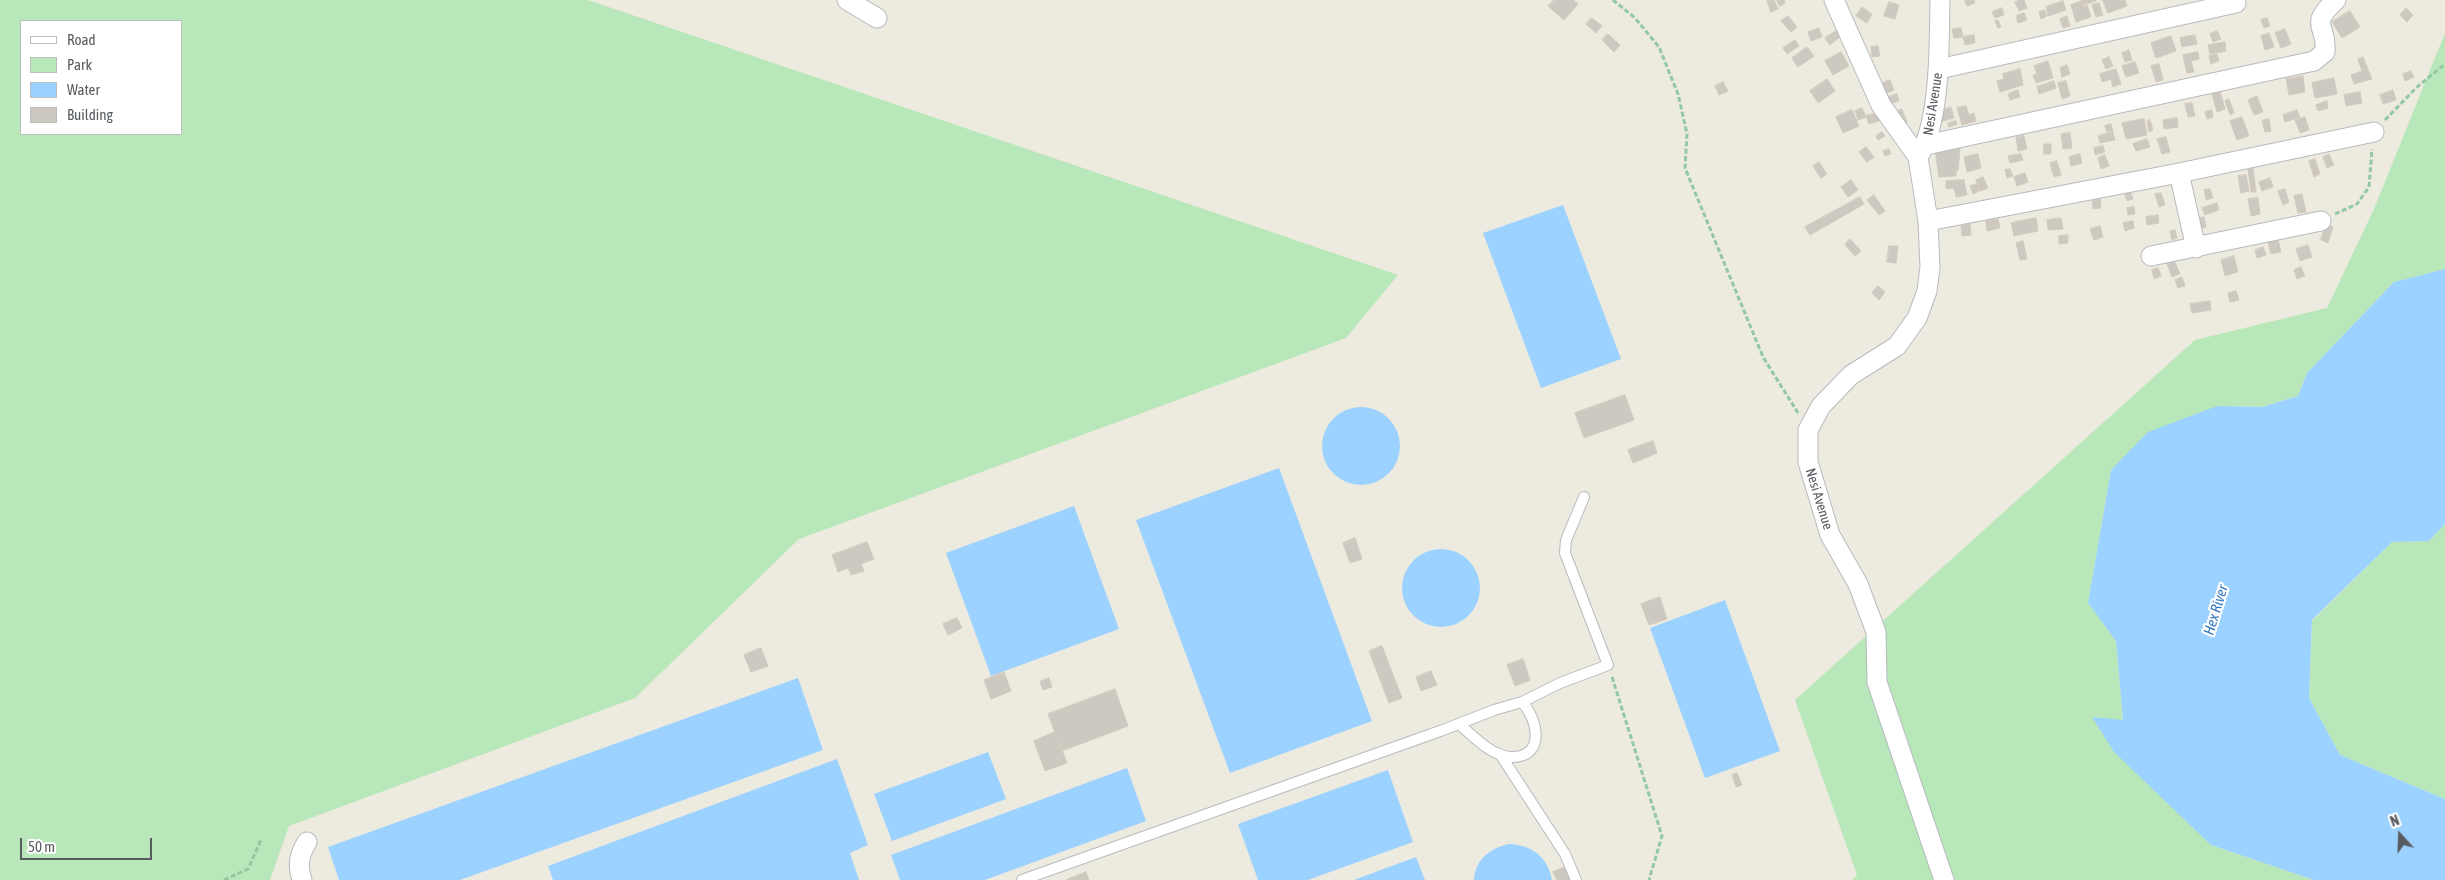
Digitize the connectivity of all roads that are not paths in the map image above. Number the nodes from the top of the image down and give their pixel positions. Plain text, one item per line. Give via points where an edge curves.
1 (847, 0) edge
2 (1834, 0) edge
3 (1940, 0) edge
4 (2336, 0) edge
5 (2236, 3) dead end
6 (877, 18) dead end
7 (1939, 69) junction
8 (2374, 132) dead end
9 (1922, 151) junction
10 (2179, 173) junction
11 (2320, 220) dead end
12 (1928, 221) junction
13 (2196, 248) junction
14 (2152, 256) dead end
15 (1584, 497) dead end
16 (1522, 702) junction
17 (1459, 724) junction
18 (1500, 754) junction
19 (307, 842) dead end
20 (302, 880) edge
21 (1022, 880) edge
22 (1576, 880) edge
23 (1944, 880) edge

1 - 6 street
2 - 9 street via 1881,105
3 - 7 street, Nesi Avenue
4 - 9 street via 2320,18 2326,45 2325,52 2314,61
5 - 7 street
7 - 9 street, Nesi Avenue
8 - 10 street
9 - 12 street, Nesi Avenue
10 - 12 street
10 - 13 street
11 - 13 street
12 - 23 street, Nesi Avenue via 1930,267 1927,291 1918,318 1897,346 1851,375 1821,406 1808,430 1808,462 1830,535 1858,584 1876,632 1877,682
13 - 14 street
15 - 16 lane via 1566,540 1565,553 1608,665
16 - 17 lane
16 - 18 lane via 1533,717 1534,746 1525,754 1512,757
17 - 18 lane via 1487,748
17 - 21 lane
18 - 22 lane via 1565,854
19 - 20 street via 300,855

